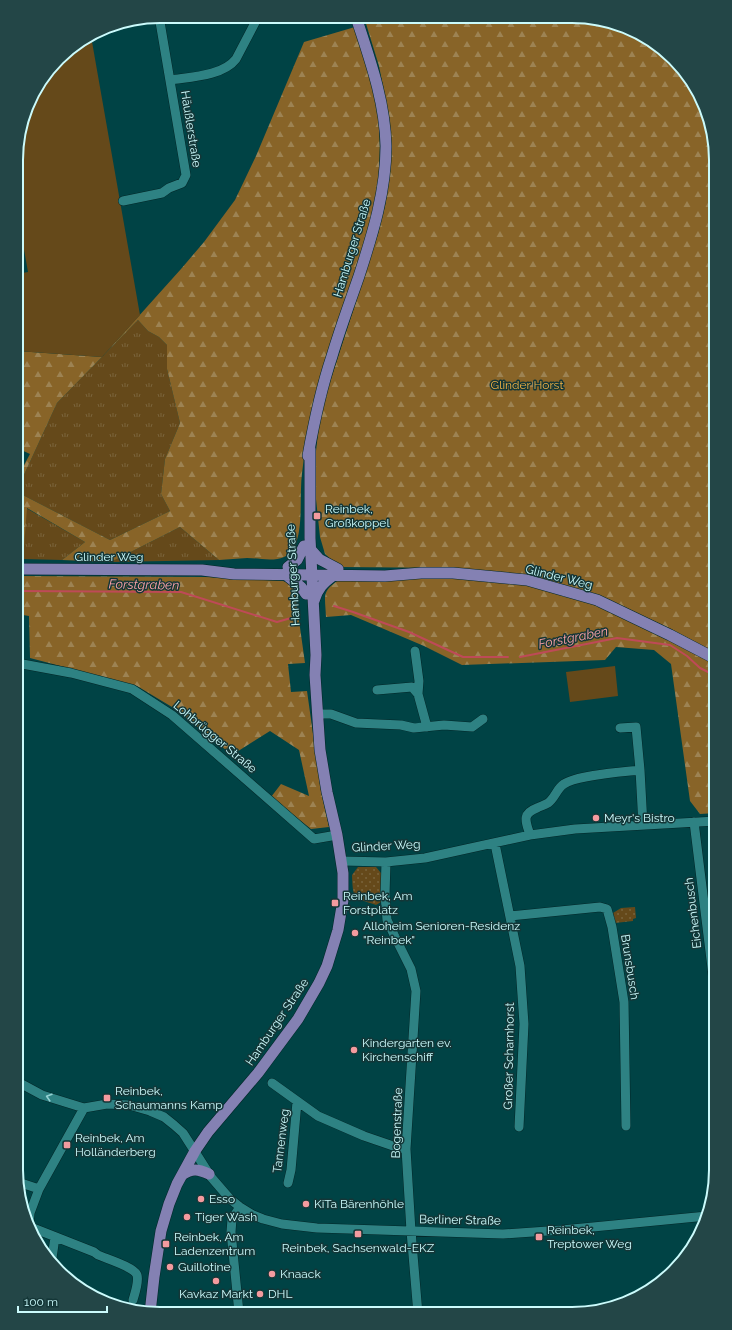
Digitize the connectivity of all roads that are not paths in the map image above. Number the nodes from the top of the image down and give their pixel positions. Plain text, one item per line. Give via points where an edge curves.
1 (161, 23) edge
2 (255, 23) edge
3 (358, 23) edge
4 (171, 80) junction
5 (123, 201) dead end
6 (308, 548) junction
7 (23, 569) edge
8 (286, 571) junction
9 (309, 571) junction
10 (336, 572) junction
11 (306, 594) junction
12 (313, 606) junction
13 (415, 651) dead end
14 (709, 654) edge
15 (23, 663) edge
16 (315, 675) junction
17 (377, 690) dead end
18 (418, 694) junction
19 (318, 714) junction
20 (483, 719) dead end
21 (427, 727) junction
22 (620, 728) dead end
23 (640, 770) junction
24 (709, 821) edge
25 (694, 822) junction
26 (643, 825) junction
27 (337, 835) junction
28 (530, 835) junction
29 (495, 844) junction
30 (342, 861) junction
31 (386, 862) junction
32 (510, 916) junction
33 (709, 943) edge
34 (272, 1083) dead end
35 (23, 1085) edge
36 (297, 1102) junction
37 (84, 1108) junction
38 (626, 1126) dead end
39 (519, 1127) dead end
40 (406, 1149) junction
41 (195, 1151) junction
42 (209, 1174) junction
43 (182, 1175) junction
44 (288, 1183) dead end
45 (24, 1184) edge
46 (39, 1189) junction
47 (240, 1207) junction
48 (30, 1214) edge
49 (701, 1217) edge
50 (37, 1230) edge
51 (411, 1231) junction
52 (54, 1237) junction
53 (52, 1254) edge
54 (133, 1300) dead end
55 (151, 1306) edge
56 (238, 1307) edge
57 (417, 1307) edge

1 - 4 street, Häußlerstraße
2 - 4 street via 231,66 217,72
3 - 6 main road, Hamburger Straße via 379,90 386,156 382,194 372,236 322,386 315,417 304,490
4 - 5 street, Häußlerstraße via 186,170 185,180 162,192
6 - 8 main road
6 - 9 main road, Hamburger Straße
6 - 10 main road
7 - 8 main road, Glinder Weg via 202,570 233,567
8 - 9 main road, Glinder Weg
8 - 11 main road
9 - 10 main road, Glinder Weg
9 - 11 main road, Hamburger Straße
9 - 12 main road, Hamburger Straße
10 - 12 main road via 320,588
10 - 14 main road, Glinder Weg via 384,570 527,580 597,600
11 - 16 main road, Hamburger Straße via 310,656
12 - 16 main road, Hamburger Straße
13 - 18 street
15 - 27 street, Lohbrügger Straße via 132,689 172,715 314,839
16 - 19 main road, Hamburger Straße
17 - 18 street via 412,687
18 - 21 street
19 - 21 street via 331,714 356,724
19 - 27 main road, Hamburger Straße via 322,769
20 - 21 street via 472,727
22 - 23 street via 636,727
23 - 26 street
23 - 28 street via 586,777 565,783 552,800 527,813 525,818
24 - 25 street, Glinder Weg
25 - 26 street, Glinder Weg
25 - 33 street, Eichenbusch
26 - 28 street, Glinder Weg via 575,829
27 - 30 main road, Hamburger Straße
28 - 29 street, Glinder Weg
29 - 31 street, Glinder Weg via 425,858
29 - 32 street, Großer Scharnhorst
30 - 31 street, Glinder Weg
30 - 41 main road, Hamburger Straße via 343,891 338,930 319,983 298,1019
31 - 40 street, Bogenstraße via 386,914 389,926 411,969 416,991
32 - 38 street, Brunsbusch via 600,907 607,909 624,1002
32 - 39 street, Großer Scharnhorst via 520,966 524,1024
34 - 36 street
37 -> 35 street via 42,1095
36 - 40 street via 318,1116 364,1136
36 - 44 street, Tannenweg
37 - 41 street, Berliner Straße via 120,1104 150,1111 174,1124
37 - 46 street
40 - 51 street, Bogenstraße
41 - 42 street, Berliner Straße
41 - 43 main road, Hamburger Straße
42 - 43 main road via 190,1170
42 - 47 street, Berliner Straße via 223,1192
43 - 55 main road, Hamburger Straße via 161,1231
45 - 46 street
46 - 48 street
47 - 51 street, Berliner Straße via 263,1219 282,1224 317,1228
47 - 56 street via 232,1218 231,1232
49 - 51 street, Berliner Straße via 518,1233
50 - 52 street
51 - 57 street, Bogenstraße
52 - 53 street
52 - 54 street via 132,1269 137,1274

